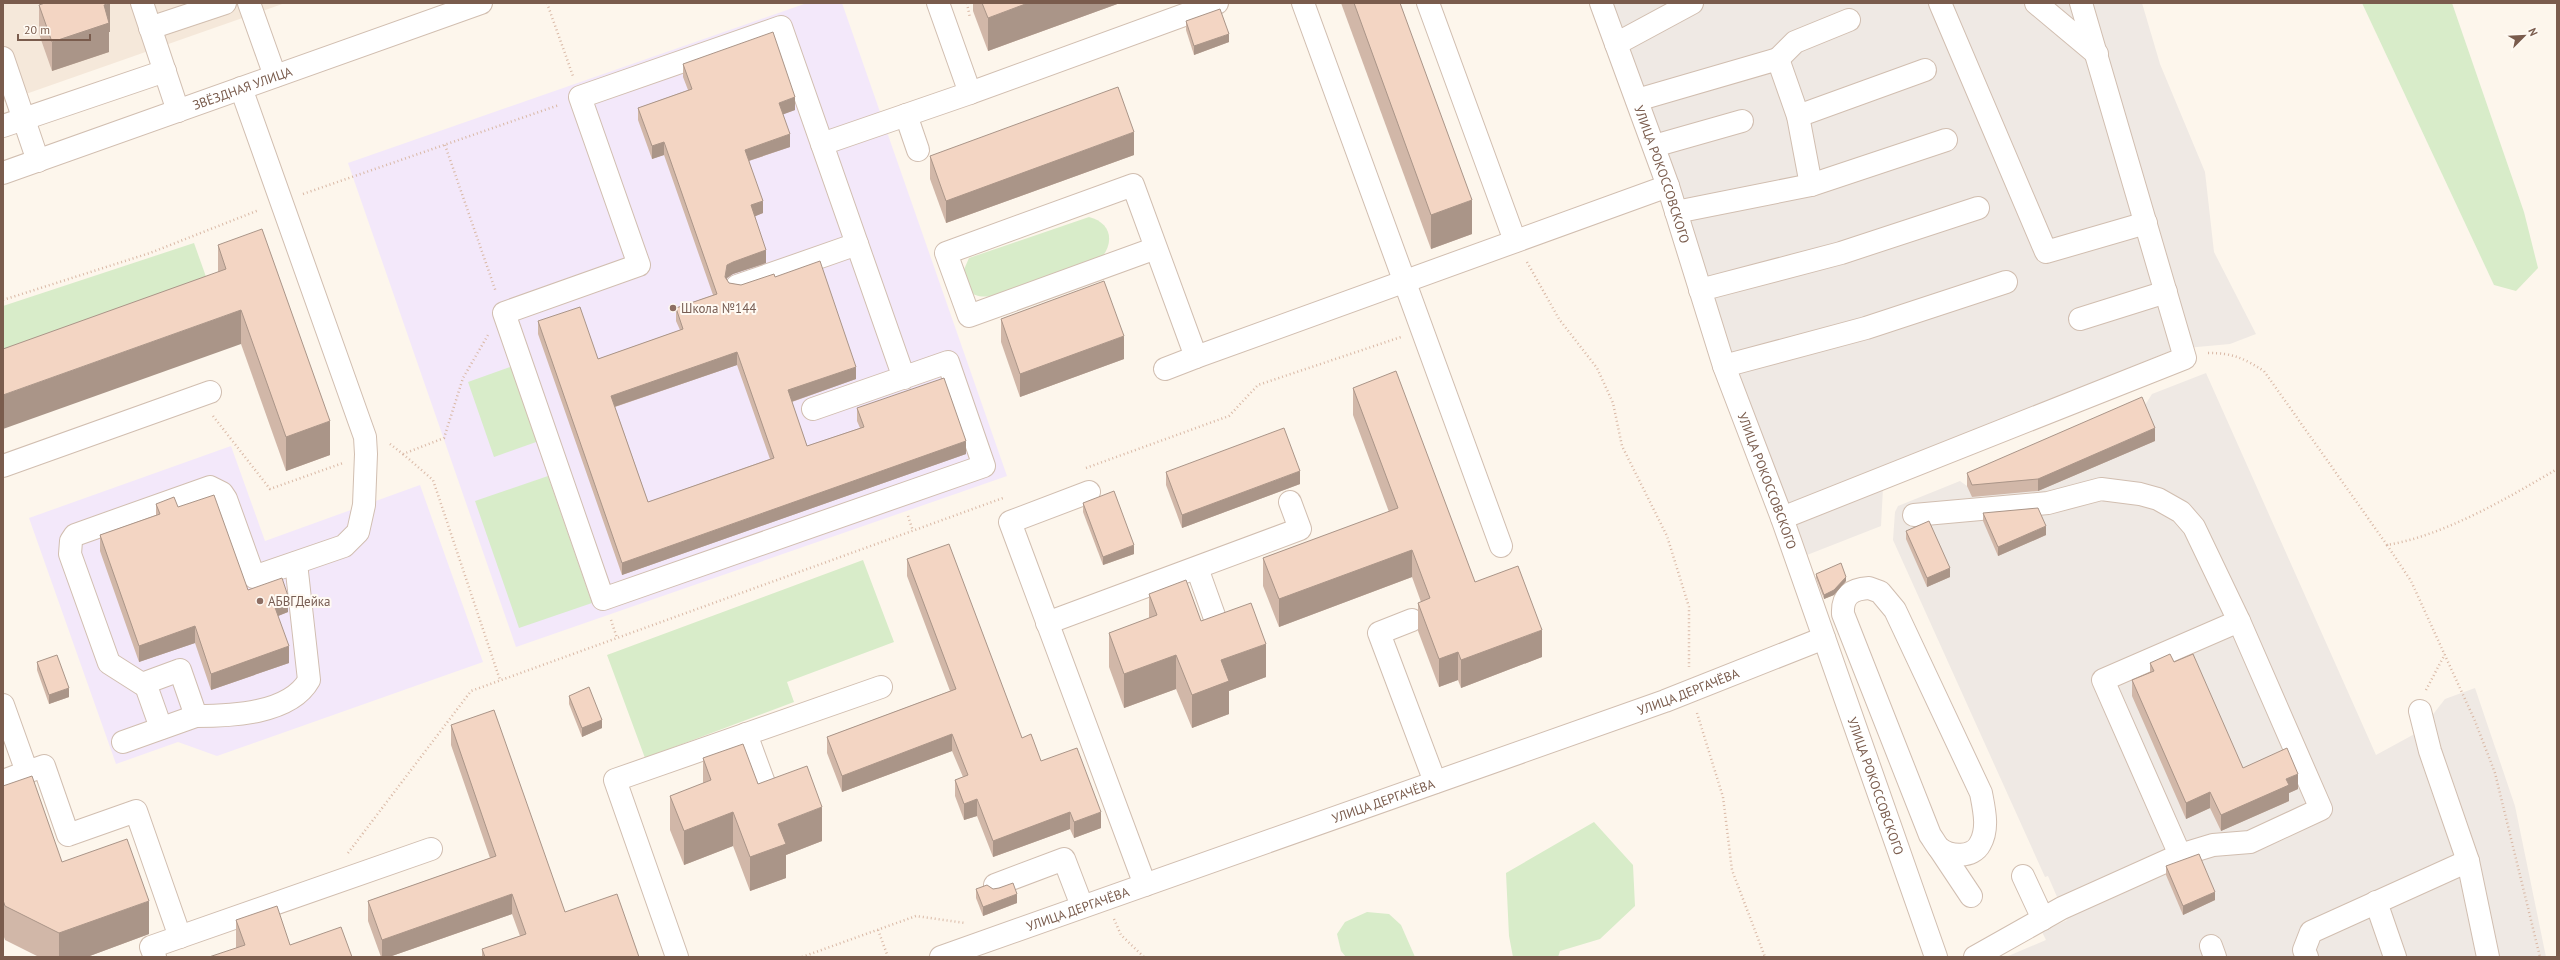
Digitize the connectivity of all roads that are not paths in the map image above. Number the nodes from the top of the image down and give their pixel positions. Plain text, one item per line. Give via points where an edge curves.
1 (142, 3) edge
2 (225, 3) edge
3 (249, 3) edge
4 (481, 3) edge
5 (938, 3) edge
6 (1217, 3) edge
7 (1303, 3) edge
8 (1428, 3) edge
9 (1602, 3) edge
10 (1692, 3) edge
11 (1940, 3) edge
12 (2036, 3) edge
13 (2081, 3) edge
14 (1849, 20) dead end
15 (150, 28) junction
16 (1616, 44) junction
17 (2096, 54) junction
18 (3, 58) edge
19 (1778, 59) junction
20 (1925, 70) dead end
21 (165, 71) junction
22 (275, 76) junction
23 (241, 88) junction
24 (970, 93) junction
25 (1637, 100) junction
26 (178, 111) junction
27 (906, 115) junction
28 (1798, 116) junction
29 (23, 119) junction
30 (1742, 121) dead end
31 (3, 126) edge
32 (1946, 140) dead end
33 (822, 144) junction
34 (1654, 146) junction
35 (918, 150) dead end
36 (38, 161) junction
37 (3, 173) edge
38 (1811, 185) junction
39 (1668, 186) junction
40 (1978, 208) dead end
41 (1676, 212) junction
42 (2146, 223) junction
43 (1515, 241) junction
44 (857, 244) junction
45 (1156, 248) junction
46 (1404, 281) junction
47 (2006, 282) dead end
48 (737, 286) edge
49 (1700, 290) junction
50 (2166, 292) junction
51 (2080, 319) dead end
52 (1196, 357) junction
53 (1724, 366) junction
54 (1165, 369) dead end
55 (904, 378) junction
56 (210, 392) dead end
57 (813, 409) dead end
58 (3, 466) edge
59 (1090, 492) dead end
60 (1290, 502) dead end
61 (1914, 515) dead end
62 (1782, 518) junction
63 (1501, 546) dead end
64 (296, 562) junction
65 (1197, 568) junction
66 (1843, 614) junction
67 (1412, 620) dead end
68 (2239, 620) junction
69 (1047, 623) junction
70 (1217, 624) edge
71 (1821, 630) junction
72 (145, 683) junction
73 (881, 687) dead end
74 (3, 705) edge
75 (2420, 711) road end
76 (196, 716) junction
77 (161, 728) junction
78 (746, 734) junction
79 (123, 742) dead end
80 (1092, 744) junction
81 (1070, 752) edge
82 (27, 772) junction
83 (3, 781) edge
84 (1435, 782) junction
85 (764, 783) edge
86 (1939, 848) junction
87 (430, 849) dead end
88 (2180, 855) junction
89 (2468, 861) junction
90 (2023, 876) dead end
91 (995, 885) dead end
92 (1145, 885) junction
93 (1971, 896) dead end
94 (2376, 902) junction
95 (1082, 906) junction
96 (2043, 919) junction
97 (180, 937) junction
98 (155, 957) edge
99 (677, 957) edge
100 (941, 957) edge
101 (1936, 957) edge
102 (1975, 957) edge
103 (2307, 957) edge
104 (2395, 957) edge
105 (2488, 957) edge

1 - 15 street
2 - 15 street
3 - 22 street
4 - 22 street, ЗВЁЗДНАЯ УЛИЦА
5 - 24 street
6 - 24 street
7 - 46 street
8 - 43 street
9 - 16 street, УЛИЦА РОКОССОВСКОГО
10 - 16 street
11 - 42 street via 2046,252
12 - 17 street
13 - 17 street
14 - 19 street via 1795,42
15 - 21 street
16 - 25 street, УЛИЦА РОКОССОВСКОГО
17 - 42 street
18 - 29 street
19 - 25 street
19 - 28 street
20 - 28 street
21 - 26 street
21 - 29 street
22 - 23 street, ЗВЁЗДНАЯ УЛИЦА
23 - 26 street, ЗВЁЗДНАЯ УЛИЦА
23 - 64 street via 365,437 364,505 358,532 344,546
24 - 27 street
25 - 34 street, УЛИЦА РОКОССОВСКОГО
26 - 36 street, ЗВЁЗДНАЯ УЛИЦА
27 - 33 street
27 - 35 street
28 - 38 street
29 - 31 street
29 - 36 street
30 - 34 street
32 - 38 street
33 - 44 street
33 - 55 street via 781,27 580,97 639,265 504,312 604,599 984,466 948,362
34 - 39 street, УЛИЦА РОКОССОВСКОГО
36 - 37 street, ЗВЁЗДНАЯ УЛИЦА
38 - 41 street
39 - 41 street, УЛИЦА РОКОССОВСКОГО
39 - 43 street
40 - 49 street via 1841,254
41 - 49 street, УЛИЦА РОКОССОВСКОГО
42 - 50 street
43 - 46 street
44 - 48 street
44 - 55 street
45 - 45 street via 1133,185 946,253 969,316
45 - 52 street
46 - 52 street
46 - 63 street
47 - 53 street via 1866,328
49 - 53 street, УЛИЦА РОКОССОВСКОГО
50 - 51 street
50 - 62 street via 2185,358
52 - 54 street
53 - 62 street, УЛИЦА РОКОССОВСКОГО
55 - 57 street
56 - 58 street
59 - 69 street via 1010,522
60 - 65 street via 1300,529
61 - 68 street via 2048,503 2101,489 2158,499 2181,512 2194,527
62 - 71 street, УЛИЦА РОКОССОВСКОГО
64 - 72 street via 254,577 226,499 222,493 210,487 75,535 71,541 70,554 109,663 142,684
64 - 76 street via 309,680 304,690 294,697 244,715
65 - 69 street
65 - 70 street
66 - 71 street, УЛИЦА ДЕРГАЧЁВА
66 - 86 street via 1930,835
66 - 86 street via 1842,606 1846,595 1857,589 1869,588 1880,592 1895,610 1981,793 1986,816 1980,846 1968,854 1953,855
67 - 84 street via 1379,633
68 - 88 street via 2103,680
68 - 88 street via 2321,809 2250,842 2213,845
69 - 80 street
71 - 84 street, УЛИЦА ДЕРГАЧЁВА via 1690,691
71 - 101 street, УЛИЦА РОКОССОВСКОГО
72 - 76 street via 180,670
72 - 77 street
73 - 78 street
74 - 82 street
75 - 89 street via 2430,751
76 - 77 street
77 - 79 street
78 - 85 street
78 - 99 street via 615,780
80 - 81 street
80 - 92 street
82 - 83 street
82 - 97 street via 44,766 68,835 136,811
84 - 92 street, УЛИЦА ДЕРГАЧЁВА
86 - 93 street
87 - 97 street
88 - 96 street
89 - 94 street
89 - 105 street
90 - 96 street
91 - 95 street via 1064,859
92 - 95 street, УЛИЦА ДЕРГАЧЁВА
94 - 103 street via 2311,932 2304,950
94 - 104 street
95 - 100 street, УЛИЦА ДЕРГАЧЁВА
96 - 102 street
97 - 98 street via 151,947

